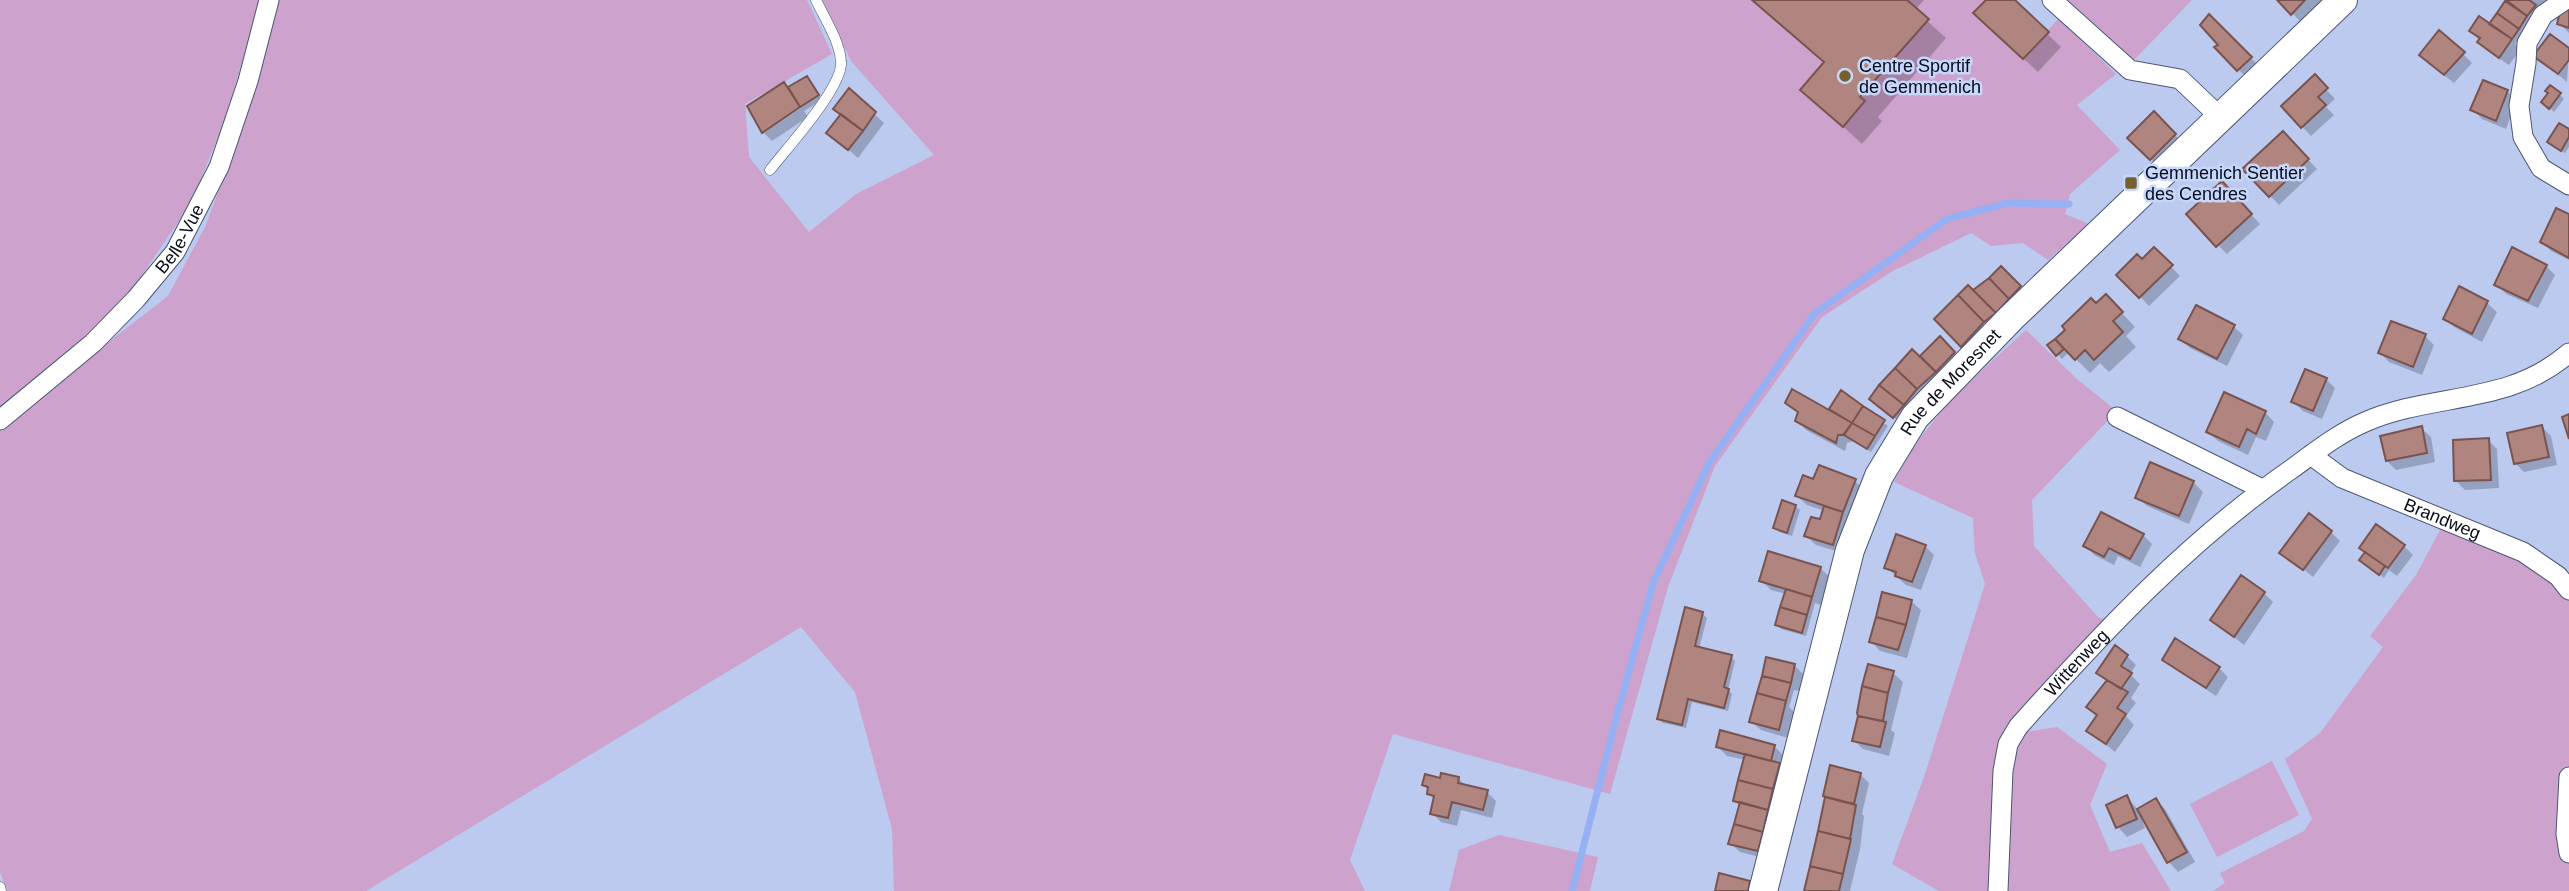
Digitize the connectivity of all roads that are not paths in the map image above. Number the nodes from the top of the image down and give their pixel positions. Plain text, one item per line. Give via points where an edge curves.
1 (269, 0) edge
2 (816, 0) edge
3 (2052, 0) edge
4 (2343, 0) edge
5 (2565, 0) edge
6 (2221, 118) junction
7 (770, 170) dead end
8 (2569, 185) edge
9 (2569, 353) edge
10 (2117, 416) dead end
11 (0, 419) edge
12 (2311, 455) junction
13 (2262, 489) junction
14 (2569, 590) edge
15 (2569, 777) edge
16 (2569, 853) edge
17 (1763, 891) edge
18 (1998, 891) edge

1 - 11 street, Belle-Vue via 219,167 175,251 93,343
2 - 7 lane via 839,49 839,76
3 - 6 street via 2130,70 2180,79
4 - 6 street, Rue de Moresnet
5 - 8 street via 2543,15 2527,43 2519,106 2523,137 2540,167
6 - 17 street, Rue de Moresnet via 1929,401 1879,476 1850,550
9 - 12 street, Wittenweg via 2516,386 2363,422
10 - 13 street
12 - 13 street, Wittenweg
12 - 14 street, Brandweg via 2342,478 2523,552 2558,576
13 - 18 street, Wittenweg via 2144,591 2018,727 2008,744 2003,771
15 - 16 street

